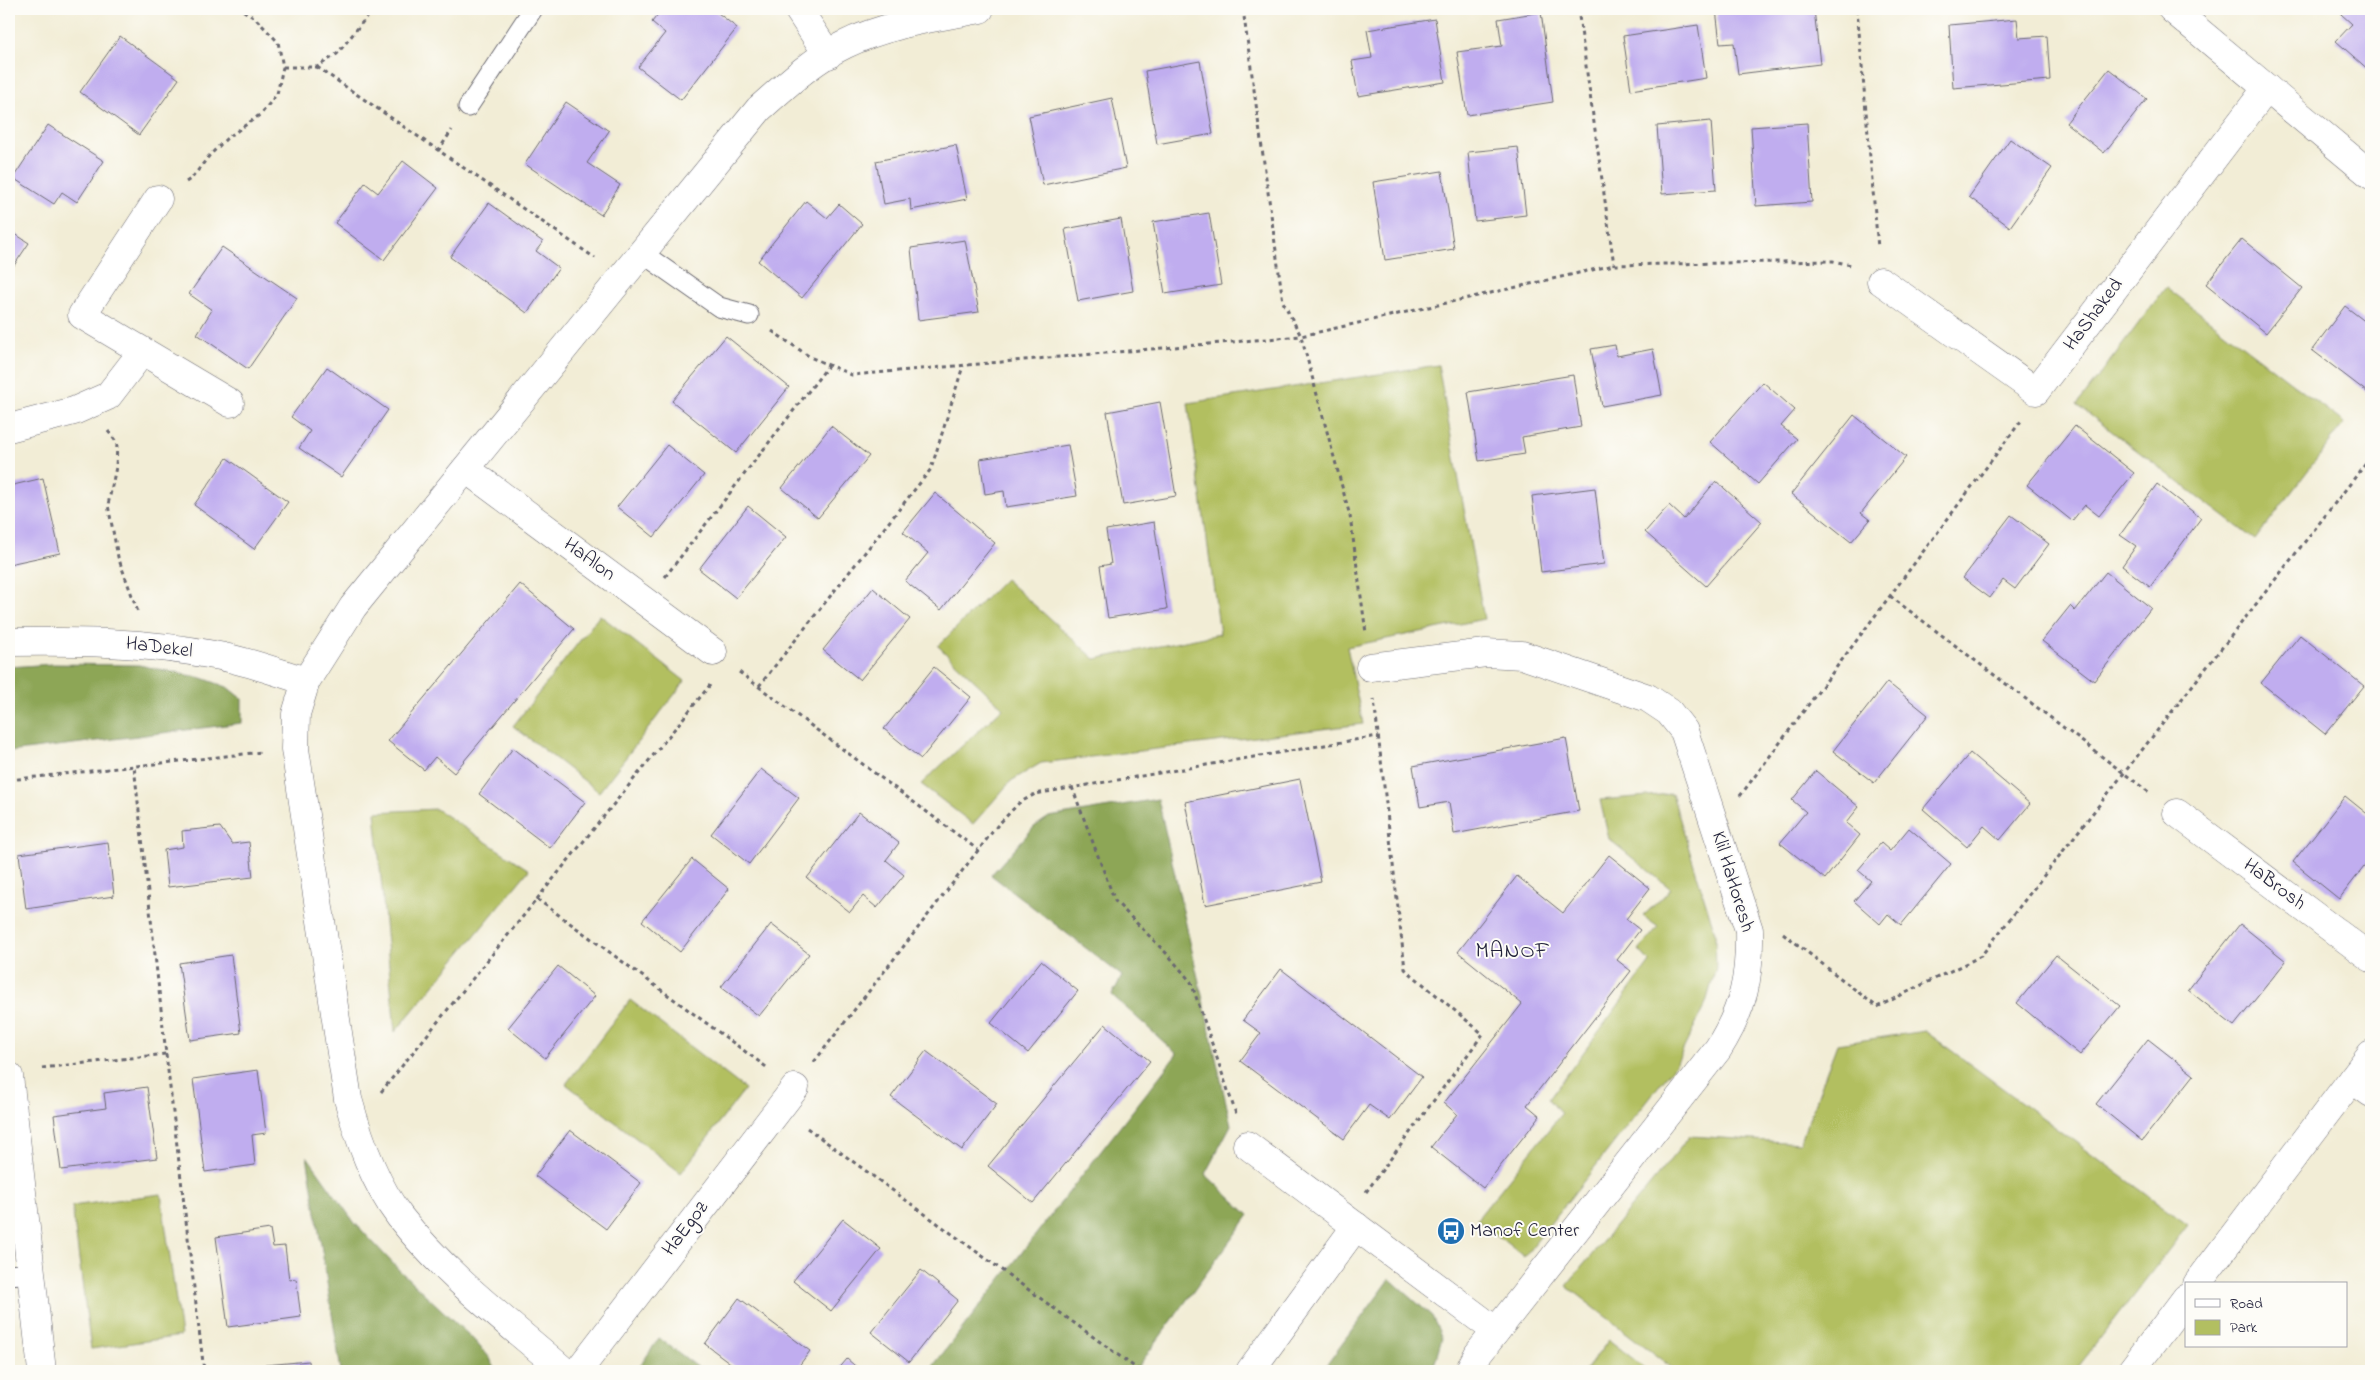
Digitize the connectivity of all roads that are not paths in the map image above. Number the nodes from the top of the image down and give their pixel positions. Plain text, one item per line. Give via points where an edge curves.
1 (533, 9) edge
2 (798, 9) edge
3 (980, 9) edge
4 (2172, 9) edge
5 (828, 55) junction
6 (2267, 88) junction
7 (468, 107) dead end
8 (2371, 175) edge
9 (158, 199) road end
10 (642, 253) junction
11 (1881, 281) road end
12 (749, 315) road end
13 (142, 352) junction
14 (230, 403) dead end
15 (9, 428) edge
16 (466, 469) junction
17 (9, 642) edge
18 (720, 658) road end
19 (1370, 666) road end
20 (306, 681) junction
21 (2177, 813) road end
22 (2371, 958) edge
23 (2371, 1054) edge
24 (9, 1076) edge
25 (2362, 1086) edge
26 (787, 1097) road end
27 (1247, 1145) road end
28 (1351, 1222) junction
29 (20, 1274) edge
30 (2199, 1282) edge
31 (2185, 1299) edge
32 (1496, 1331) junction
33 (42, 1371) edge
34 (564, 1371) edge
35 (578, 1371) edge
36 (1250, 1371) edge
37 (1469, 1371) edge
38 (2131, 1371) edge

1 - 7 lane
2 - 5 street
3 - 5 street via 873,33 842,45
4 - 6 street
5 - 10 street via 788,83 759,110
6 - 8 street
6 - 11 street, HaShaked via 2036,391
9 - 13 street via 82,315
10 - 12 lane via 719,307
10 - 16 street
13 - 14 street
13 - 15 street via 108,396 74,411
16 - 18 street, HaAlon
16 - 20 street via 353,607
17 - 20 street, HaDekel via 84,641 149,645 217,655
19 - 32 street, Klil HaHoresh via 1486,653 1522,655 1648,698 1669,712 1684,731 1749,930 1750,961 1744,997 1733,1025 1718,1049
20 - 34 street via 296,714 294,749 348,1099 355,1124 376,1175 400,1216 448,1270
21 - 22 street, HaBrosh
23 - 25 street
24 - 29 street
25 - 30 street
26 - 35 street, HaEgoz
27 - 28 street
28 - 32 street
28 - 36 street
29 - 33 street
31 - 38 street
32 - 37 street, Klil HaHoresh

